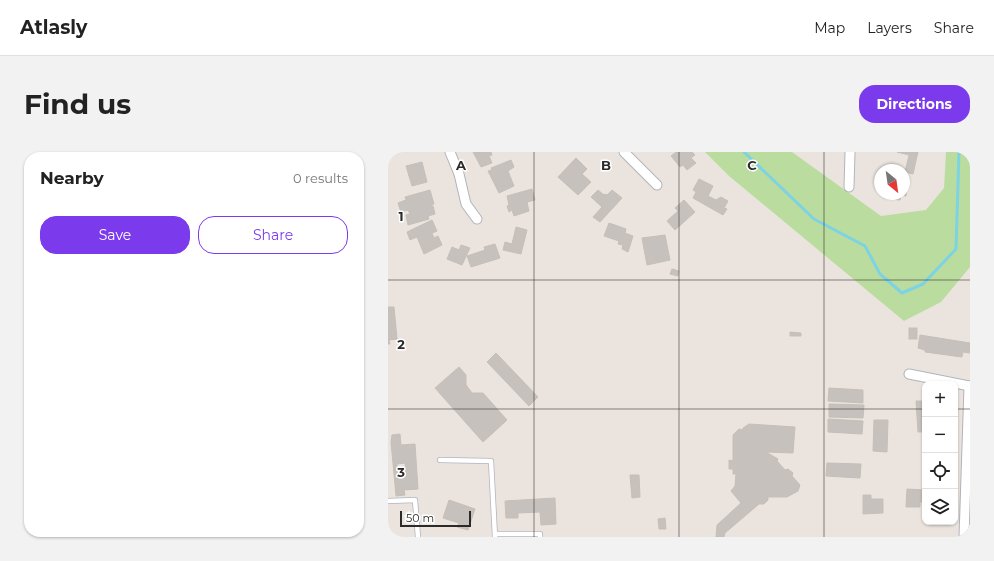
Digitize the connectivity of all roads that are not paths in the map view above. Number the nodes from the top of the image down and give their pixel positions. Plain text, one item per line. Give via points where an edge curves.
1 (450, 152) edge
2 (624, 152) edge
3 (850, 152) edge
4 (657, 185) dead end
5 (849, 187) dead end
6 (476, 219) dead end
7 (909, 374) dead end
8 (970, 386) edge
9 (440, 460) dead end
10 (388, 501) edge
11 (495, 535) edge
12 (418, 537) edge
13 (540, 537) edge
14 (964, 537) edge

1 - 6 street via 459,174 466,204
2 - 4 street
3 - 5 street
7 - 8 street
8 - 14 street
9 - 11 lane via 491,461
10 - 12 lane via 415,500
11 - 13 lane via 540,534

